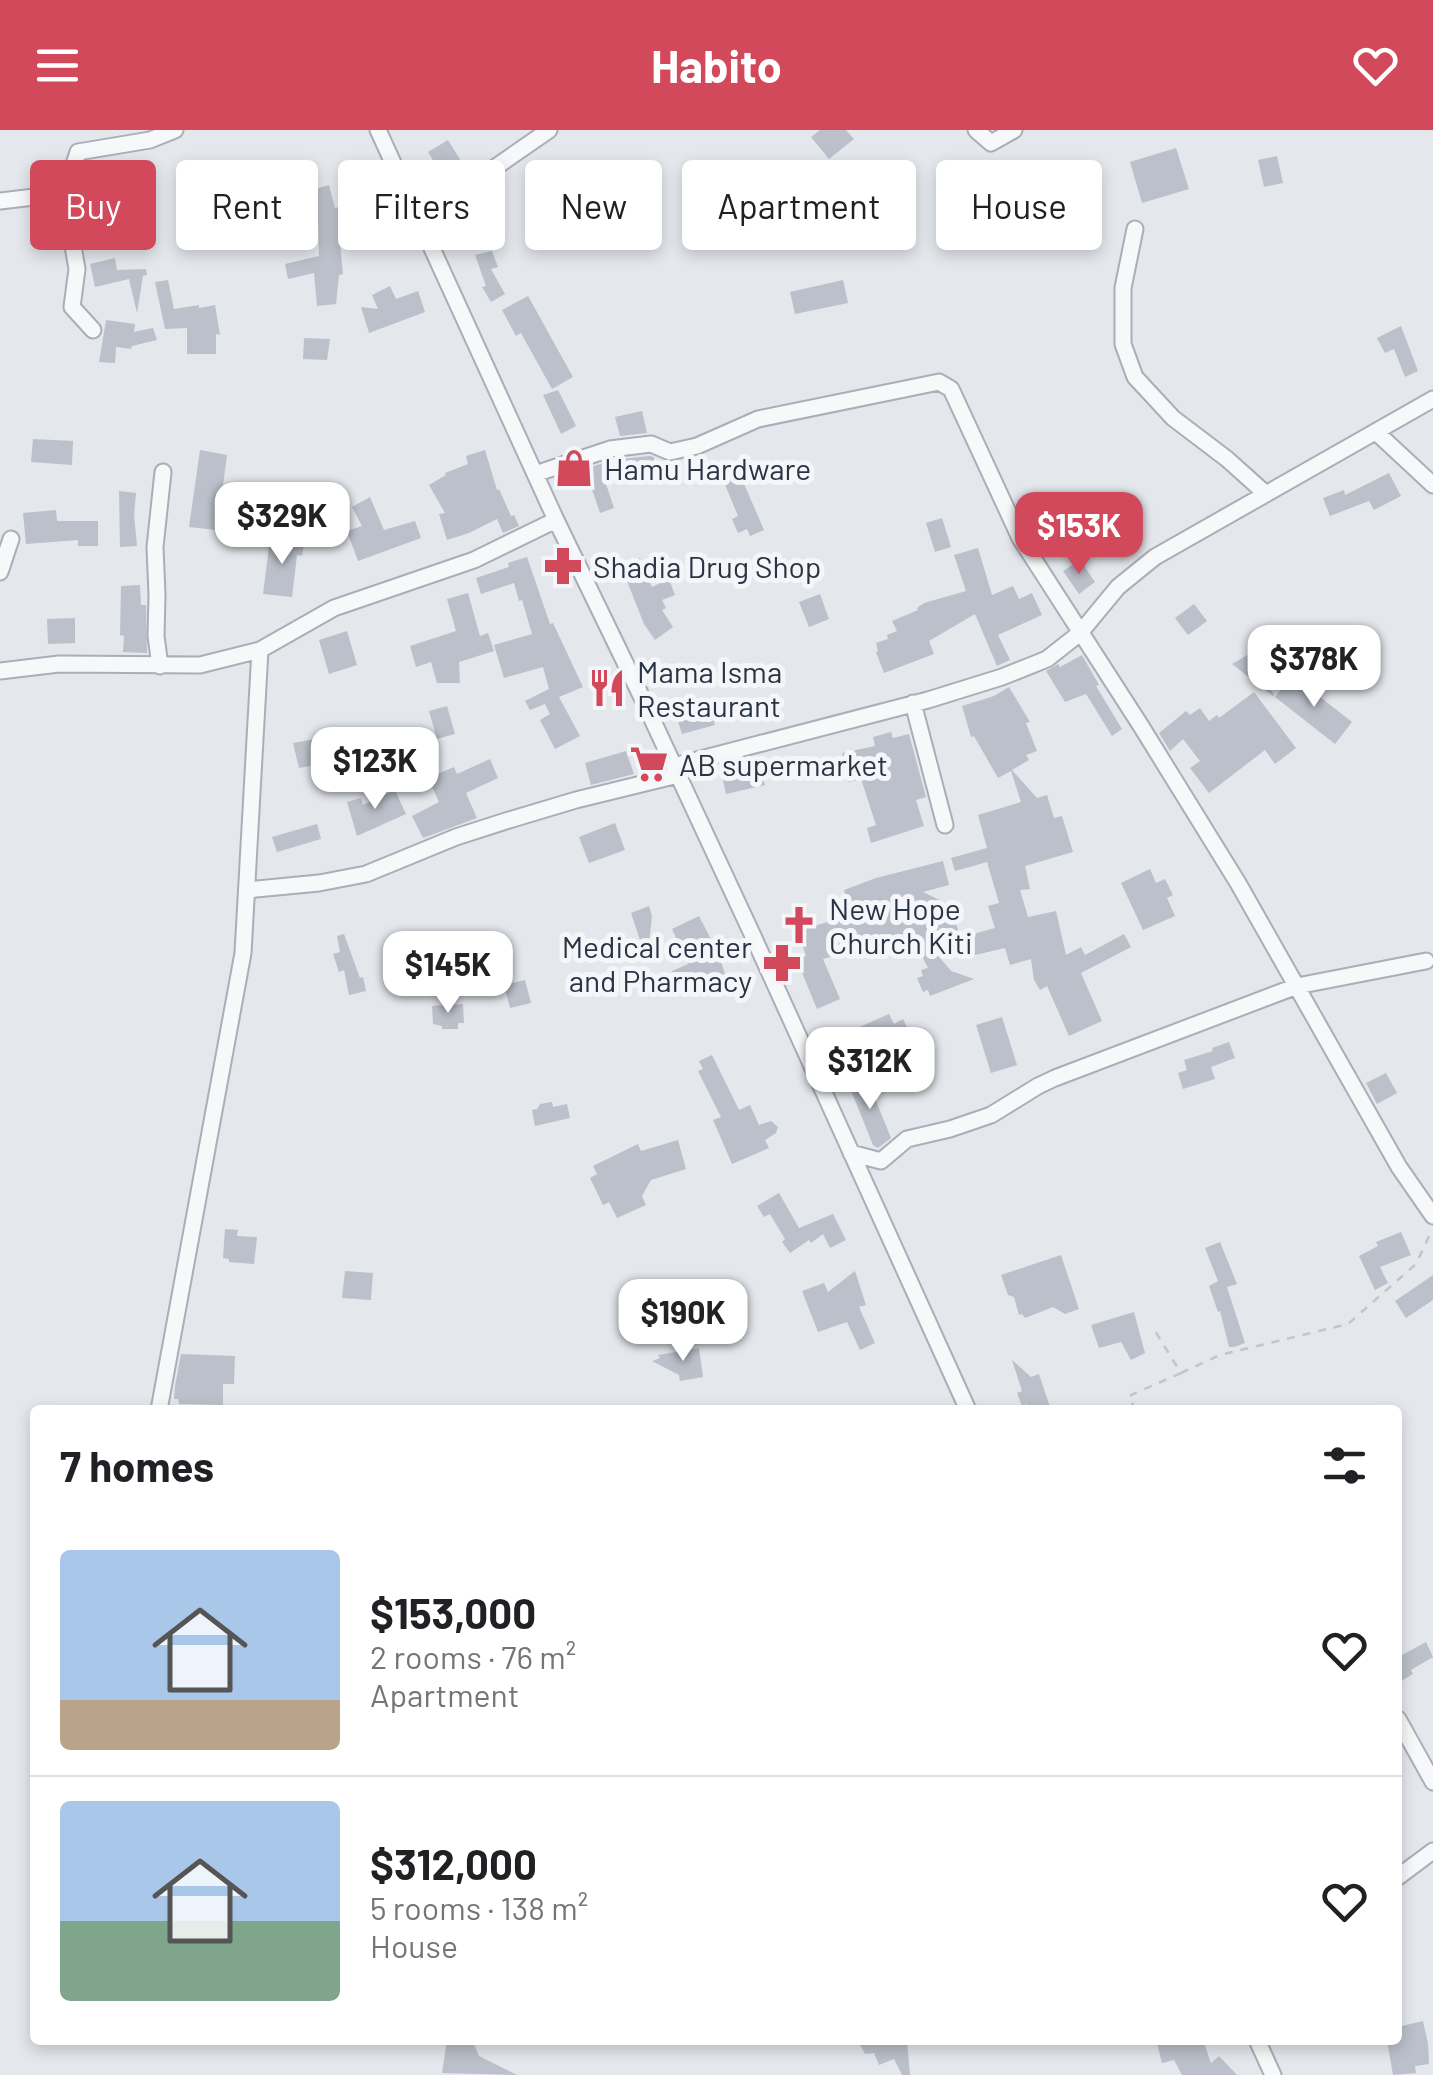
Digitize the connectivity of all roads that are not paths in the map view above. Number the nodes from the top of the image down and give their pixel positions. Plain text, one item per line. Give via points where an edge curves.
1 (174, 130) edge
2 (378, 130) edge
3 (549, 130) edge
4 (976, 130) edge
5 (1014, 130) edge
6 (75, 160) edge
7 (392, 160) edge
8 (505, 161) edge
9 (30, 197) edge
10 (0, 201) edge
11 (1135, 229) dead end
12 (73, 250) edge
13 (433, 250) edge
14 (93, 330) dead end
15 (1433, 400) edge
16 (1376, 432) junction
17 (162, 472) dead end
18 (535, 474) junction
19 (1433, 485) edge
20 (1266, 494) junction
21 (556, 520) junction
22 (11, 539) dead end
23 (0, 572) edge
24 (1080, 633) junction
25 (260, 650) junction
26 (160, 666) junction
27 (0, 670) edge
28 (914, 703) junction
29 (676, 770) junction
30 (945, 825) dead end
31 (246, 890) junction
32 (1426, 961) dead end
33 (1297, 986) junction
34 (851, 1153) junction
35 (1433, 1216) edge
36 (160, 1405) edge
37 (966, 1405) edge
38 (1402, 1726) edge
39 (1433, 1782) edge
40 (1433, 1850) edge
41 (1402, 1873) edge
42 (1259, 2045) edge
43 (1273, 2075) edge

1 - 6 street via 78,152
2 - 7 street
3 - 8 street
4 - 5 street via 991,143
9 - 10 street
11 - 20 street via 1123,288 1122,344 1135,377 1173,418
12 - 14 street via 72,307
13 - 18 street
15 - 16 street
16 - 19 street
16 - 20 street
17 - 26 street via 155,547
18 - 21 street
18 - 24 street via 610,449 651,444 670,452 697,446 758,419 939,382 951,389 1020,538
20 - 24 street via 1155,557 1118,587
21 - 25 street via 474,560 334,608
21 - 29 street
22 - 23 street
24 - 28 street via 1047,659
24 - 33 street
25 - 26 street via 200,665
25 - 31 street
26 - 27 street
28 - 29 street
28 - 30 street
29 - 31 street via 456,837 366,874
29 - 34 street
31 - 36 street via 243,953
32 - 33 street
33 - 34 street via 1054,1078 992,1115 907,1139 881,1161
33 - 35 street
34 - 37 street
38 - 39 street
40 - 41 street
42 - 43 street

